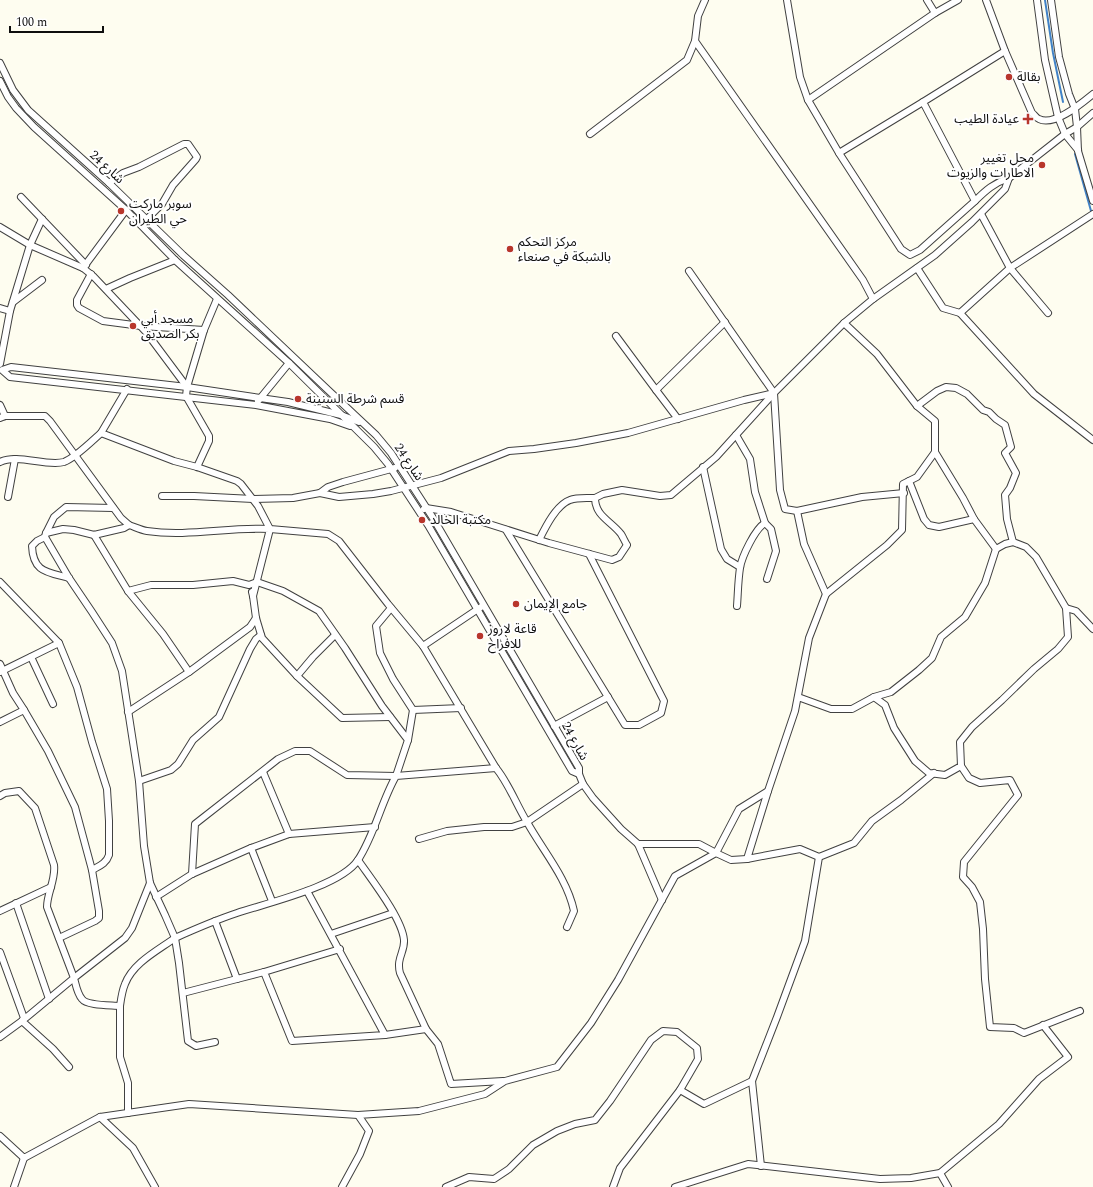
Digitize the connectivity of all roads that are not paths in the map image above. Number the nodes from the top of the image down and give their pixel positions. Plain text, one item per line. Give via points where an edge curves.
1 (705, 0) edge
2 (787, 0) edge
3 (927, 0) edge
4 (958, 0) edge
5 (986, 0) edge
6 (1037, 0) edge
7 (1051, 0) edge
8 (935, 13) junction
9 (695, 41) junction
10 (1005, 51) junction
11 (0, 63) edge
12 (0, 81) edge
13 (1093, 94) edge
14 (808, 100) junction
15 (923, 102) junction
16 (1074, 109) junction
17 (1093, 113) edge
18 (1058, 117) junction
19 (1077, 127) junction
20 (590, 134) dead end
21 (1065, 134) junction
22 (1078, 150) junction
23 (839, 153) junction
24 (1009, 178) junction
25 (109, 183) junction
26 (21, 197) dead end
27 (1093, 200) edge
28 (975, 201) junction
29 (126, 210) junction
30 (980, 214) junction
31 (1093, 214) edge
32 (42, 219) junction
33 (146, 220) junction
34 (0, 227) edge
35 (30, 245) junction
36 (174, 260) junction
37 (85, 266) junction
38 (917, 268) junction
39 (1010, 268) junction
40 (689, 271) dead end
41 (91, 274) junction
42 (42, 280) dead end
43 (106, 289) junction
44 (218, 299) junction
45 (873, 299) junction
46 (12, 302) junction
47 (0, 308) edge
48 (10, 311) junction
49 (960, 313) junction
50 (1048, 313) dead end
51 (725, 322) junction
52 (844, 323) junction
53 (140, 326) junction
54 (204, 330) junction
55 (616, 336) dead end
56 (289, 363) junction
57 (1, 368) edge
58 (187, 387) junction
59 (126, 389) junction
60 (656, 390) junction
61 (774, 393) junction
62 (186, 396) junction
63 (260, 398) junction
64 (338, 400) junction
65 (256, 404) junction
66 (0, 405) edge
67 (332, 406) junction
68 (917, 406) junction
69 (322, 411) junction
70 (341, 415) junction
71 (2, 417) edge
72 (318, 417) junction
73 (330, 419) junction
74 (678, 419) junction
75 (366, 426) junction
76 (354, 428) junction
77 (101, 433) junction
78 (736, 435) junction
79 (1093, 440) edge
80 (935, 452) junction
81 (75, 456) junction
82 (15, 459) junction
83 (0, 462) edge
84 (400, 466) junction
85 (197, 467) junction
86 (703, 467) junction
87 (392, 469) junction
88 (909, 481) junction
89 (412, 486) junction
90 (404, 488) junction
91 (320, 492) junction
92 (904, 493) junction
93 (162, 496) dead end
94 (8, 497) dead end
95 (595, 498) junction
96 (252, 499) junction
97 (113, 508) junction
98 (426, 508) junction
99 (419, 511) junction
100 (797, 511) junction
101 (974, 519) junction
102 (765, 523) junction
103 (129, 525) junction
104 (270, 529) junction
105 (506, 530) junction
106 (94, 534) junction
107 (45, 535) junction
108 (539, 540) junction
109 (1013, 542) junction
110 (996, 549) junction
111 (589, 554) junction
112 (740, 567) junction
113 (69, 578) junction
114 (767, 579) dead end
115 (0, 582) edge
116 (257, 582) junction
117 (249, 586) junction
118 (128, 591) junction
119 (826, 594) junction
120 (254, 596) junction
121 (484, 605) junction
122 (737, 606) dead end
123 (391, 608) junction
124 (1066, 608) junction
125 (478, 609) junction
126 (256, 618) junction
127 (1093, 629) edge
128 (261, 635) junction
129 (336, 635) junction
130 (58, 643) junction
131 (423, 646) junction
132 (31, 657) junction
133 (0, 664) edge
134 (1, 672) edge
135 (189, 672) junction
136 (297, 676) junction
137 (608, 697) junction
138 (798, 697) junction
139 (874, 697) junction
140 (53, 704) dead end
141 (460, 708) junction
142 (24, 710) junction
143 (413, 710) junction
144 (128, 712) junction
145 (390, 718) junction
146 (0, 722) edge
147 (554, 726) junction
148 (408, 740) junction
149 (961, 766) junction
150 (496, 768) junction
151 (263, 772) junction
152 (934, 773) junction
153 (579, 774) junction
154 (396, 776) junction
155 (139, 781) junction
156 (583, 784) junction
157 (768, 791) junction
158 (0, 796) edge
159 (527, 822) junction
160 (374, 827) junction
161 (289, 834) junction
162 (419, 839) dead end
163 (638, 844) junction
164 (251, 848) junction
165 (716, 853) junction
166 (819, 858) junction
167 (747, 859) junction
168 (358, 860) junction
169 (92, 870) junction
170 (192, 874) junction
171 (150, 883) junction
172 (51, 887) junction
173 (307, 891) junction
174 (156, 897) junction
175 (662, 900) junction
176 (272, 902) junction
177 (16, 903) junction
178 (0, 911) edge
179 (393, 913) junction
180 (215, 921) junction
181 (566, 927) dead end
182 (331, 934) junction
183 (59, 938) junction
184 (175, 938) junction
185 (340, 949) junction
186 (0, 952) edge
187 (264, 972) junction
188 (74, 978) junction
189 (237, 979) junction
190 (183, 993) junction
191 (49, 999) junction
192 (120, 1006) junction
193 (1080, 1011) dead end
194 (22, 1021) junction
195 (1043, 1025) junction
196 (426, 1030) junction
197 (385, 1035) junction
198 (0, 1037) edge
199 (216, 1042) dead end
200 (69, 1067) dead end
201 (505, 1081) junction
202 (752, 1081) junction
203 (680, 1090) junction
204 (128, 1113) junction
205 (358, 1115) junction
206 (100, 1118) junction
207 (0, 1136) edge
208 (24, 1158) junction
209 (761, 1166) junction
210 (940, 1173) junction
211 (14, 1187) edge
212 (155, 1187) edge
213 (342, 1187) edge
214 (446, 1187) edge
215 (613, 1187) edge
216 (675, 1187) edge
217 (948, 1187) edge

1 - 9 street via 698,16
2 - 14 street via 800,77
3 - 8 street
4 - 8 street
5 - 10 street
6 - 18 street via 1045,60
7 - 16 street via 1060,57
8 - 14 street
9 - 20 street via 687,60
9 - 45 street via 863,280
10 - 15 street
10 - 18 street via 1032,113 1038,119 1049,120
11 - 25 street, شارع 24 via 13,90 28,110
12 - 29 street, شارع 24 via 24,118
13 - 16 street
14 - 23 street
15 - 23 street
15 - 28 street
16 - 18 street
16 - 19 street
17 - 19 street
18 - 21 street
19 - 21 street
19 - 22 street
21 - 22 street
21 - 24 street
22 - 27 street
23 - 28 street via 901,249 910,255 920,250
24 - 28 street via 988,188
24 - 30 street via 1005,189
25 - 33 street, شارع 24
25 - 33 street via 123,173 188,144 197,158 173,186 162,204
26 - 32 street
29 - 36 street, شارع 24
29 - 37 street
30 - 38 street
30 - 39 street
31 - 39 street
32 - 35 street
32 - 37 street
33 - 64 street, شارع 24
34 - 35 street
35 - 37 street
35 - 46 street
36 - 43 street
36 - 44 street, شارع 24
37 - 41 street
38 - 45 street
38 - 49 street via 943,308
39 - 49 street
39 - 50 street
40 - 51 street
41 - 43 street
41 - 53 street via 77,300 79,308 103,321
42 - 46 street
43 - 53 street
44 - 54 street
44 - 56 street, شارع 24
45 - 52 street
46 - 48 street
47 - 48 street
48 - 57 street
49 - 79 street via 1034,394
51 - 60 street
51 - 61 street
52 - 61 street
52 - 68 street via 877,354
53 - 54 street
53 - 58 street
54 - 58 street
55 - 60 street
56 - 63 street
56 - 67 street, شارع 24
57 - 58 street via 11,367
57 - 59 street via 10,377
58 - 62 street
58 - 63 street
59 - 62 street
59 - 77 street
60 - 74 street
61 - 74 street
61 - 78 street
61 - 100 street via 780,490 785,509
62 - 65 street
62 - 85 street via 209,436
63 - 65 street
63 - 69 street
64 - 70 street
64 - 75 street, شارع 24
65 - 72 street
66 - 71 street
67 - 69 street via 332,410
67 - 70 street, شارع 24
68 - 80 street via 935,421
68 - 109 street via 946,387 956,388 1005,425 1011,447 1005,453 1016,473 1005,495 1007,519
69 - 70 street
69 - 72 street
70 - 73 street
70 - 75 street
70 - 76 street, شارع 24
71 - 81 street via 45,416
72 - 73 street
73 - 76 street
74 - 89 street via 628,433 576,443 508,451 441,478
75 - 84 street, شارع 24 via 376,434
76 - 87 street, شارع 24 via 374,446
77 - 81 street
77 - 85 street via 174,461
78 - 86 street
78 - 102 street via 750,459 755,492
80 - 88 street via 917,478
80 - 101 street
81 - 82 street via 59,463
81 - 97 street
82 - 83 street
82 - 94 street
84 - 87 street
84 - 89 street, شارع 24
85 - 96 street via 237,481
86 - 95 street via 671,494 660,496 622,490
86 - 112 street via 721,549 727,559
87 - 90 street, شارع 24
87 - 91 street via 343,482
88 - 92 street via 903,484
88 - 101 street via 924,520 929,525 939,527
89 - 90 street
89 - 98 street, شارع 24
90 - 91 street via 339,497
90 - 99 street, شارع 24
91 - 96 street via 292,498
92 - 100 street via 862,497
92 - 119 street via 902,530
93 - 96 street
95 - 108 street via 568,500 550,520
95 - 111 street via 599,513 621,535 627,545 619,558 612,560
96 - 104 street
97 - 103 street
97 - 107 street via 66,507 54,517
98 - 99 street
98 - 105 street via 451,512
98 - 121 street, شارع 24
99 - 125 street, شارع 24
100 - 119 street via 804,544
101 - 110 street
102 - 112 street via 750,542
102 - 114 street via 770,529 776,551
103 - 104 street via 145,531 160,532
103 - 106 street
104 - 116 street
104 - 123 street via 328,534 339,541
105 - 108 street
105 - 137 street
106 - 107 street via 62,529
106 - 118 street
107 - 113 street
107 - 113 street via 32,546 36,564 44,571
108 - 111 street
109 - 110 street
109 - 124 street via 1026,547 1036,557
110 - 139 street via 985,583 965,617 941,637 932,658 891,692
111 - 137 street via 664,702 661,713 639,725 625,725
112 - 122 street
113 - 144 street via 112,643 122,671
115 - 130 street
116 - 117 street
116 - 120 street
116 - 129 street via 283,591 319,611
117 - 118 street via 233,581 193,585 150,585
117 - 120 street
118 - 135 street via 163,634
119 - 138 street via 809,638
120 - 126 street
121 - 125 street
121 - 147 street, شارع 24
123 - 131 street
123 - 143 street via 376,626 380,653
124 - 127 street via 1076,612
124 - 149 street via 1068,638 1058,650 972,727 960,742
125 - 131 street
125 - 153 street, شارع 24 via 572,771
126 - 128 street
126 - 135 street via 250,627
128 - 136 street
128 - 155 street via 250,649 219,717 193,740 178,764 171,770
129 - 136 street
129 - 145 street
130 - 132 street
130 - 169 street via 77,687 107,789 109,855 108,860
131 - 141 street
132 - 134 street
132 - 140 street
133 - 134 street
134 - 142 street
135 - 144 street
136 - 145 street via 342,718
137 - 147 street
138 - 139 street via 831,709 852,709
138 - 157 street
139 - 152 street via 885,705 894,728 915,761 929,773
141 - 143 street
141 - 150 street
142 - 146 street
142 - 169 street via 73,802
143 - 148 street
144 - 155 street
145 - 148 street
147 - 153 street, شارع 24 via 579,768
148 - 154 street
149 - 152 street via 945,775
149 - 195 street via 970,778 980,783 1010,780 1018,795 964,862 963,877 980,902 984,979 990,1027 1014,1028 1024,1033
150 - 154 street
150 - 159 street
151 - 154 street via 278,759 296,751 310,751 347,775
151 - 161 street
151 - 170 street via 195,824
152 - 166 street via 872,821 854,843
153 - 156 street
154 - 160 street
155 - 171 street
156 - 159 street
156 - 163 street via 621,829
157 - 165 street via 739,808
157 - 167 street
158 - 172 street via 19,791 35,808 54,865
159 - 162 street via 512,827 447,831
159 - 181 street via 563,880 569,895 574,911
160 - 161 street
160 - 168 street
161 - 164 street
163 - 165 street via 699,844
163 - 175 street
164 - 170 street
164 - 176 street
165 - 167 street via 731,860
165 - 175 street via 675,876
166 - 167 street via 800,849
166 - 202 street via 805,941
168 - 173 street via 338,877
168 - 179 street
169 - 183 street via 99,918
170 - 174 street
171 - 174 street
171 - 188 street via 132,928 125,938
172 - 177 street
172 - 183 street via 47,907
173 - 176 street
173 - 182 street
174 - 184 street
175 - 201 street via 591,1023 558,1067
176 - 180 street
177 - 178 street
177 - 191 street
179 - 182 street
179 - 196 street via 401,928 404,942 399,968
180 - 184 street
180 - 189 street
182 - 185 street
183 - 188 street
184 - 190 street
184 - 192 street via 134,969 125,984
185 - 187 street
185 - 197 street
186 - 194 street via 24,1015
187 - 189 street
187 - 197 street via 292,1041
188 - 191 street
188 - 192 street via 84,1002
189 - 190 street
190 - 199 street via 188,1041 196,1046
191 - 194 street
192 - 204 street via 120,1057 128,1083
193 - 195 street
194 - 198 street
194 - 200 street
195 - 210 street via 1068,1057 1039,1079 999,1124
196 - 197 street
196 - 201 street via 438,1044 451,1084
201 - 205 street via 485,1094 419,1111
202 - 203 street via 704,1104
202 - 209 street
203 - 214 street via 698,1059 697,1048 677,1032 663,1031 651,1040 595,1120 557,1131 533,1145 510,1169 494,1179 469,1177
203 - 215 street via 620,1168
204 - 205 street via 189,1104
204 - 206 street
205 - 213 street via 369,1131
206 - 208 street
206 - 212 street via 133,1148
207 - 208 street
208 - 211 street
209 - 210 street via 880,1179 911,1178
209 - 216 street via 748,1164
210 - 217 street

